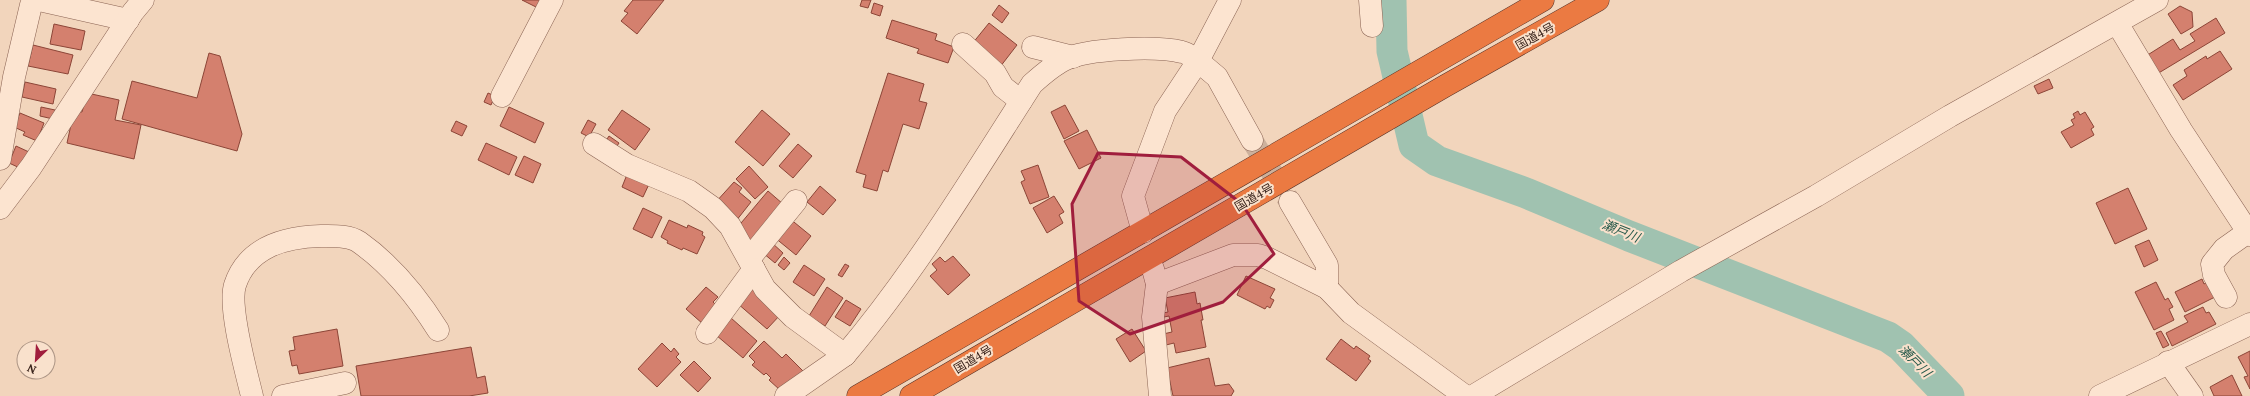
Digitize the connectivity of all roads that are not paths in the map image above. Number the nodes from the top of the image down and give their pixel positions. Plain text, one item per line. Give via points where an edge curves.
1 (34, 0) edge
2 (39, 0) edge
3 (143, 0) edge
4 (552, 0) edge
5 (1230, 0) edge
6 (1370, 0) edge
7 (1543, 0) edge
8 (1598, 0) edge
9 (2157, 0) edge
10 (128, 20) junction
11 (2117, 23) junction
12 (1372, 26) dead end
13 (963, 44) dead end
14 (1033, 47) dead end
15 (1073, 57) junction
16 (1198, 61) junction
17 (7, 75) edge
18 (502, 96) dead end
19 (1021, 101) junction
20 (1252, 140) tunnel mouth
21 (594, 144) dead end
22 (0, 159) edge
23 (796, 201) dead end
24 (1290, 202) tunnel mouth
25 (0, 208) edge
26 (1143, 232) junction
27 (2249, 233) edge
28 (1149, 257) junction
29 (751, 264) junction
30 (1157, 284) junction
31 (1327, 288) junction
32 (2226, 297) dead end
33 (2250, 324) edge
34 (438, 330) dead end
35 (707, 332) dead end
36 (845, 355) junction
37 (2168, 362) junction
38 (334, 389) edge
39 (252, 396) edge
40 (283, 396) edge
41 (786, 396) edge
42 (858, 396) edge
43 (911, 396) edge
44 (1160, 396) edge
45 (1465, 396) edge
46 (1472, 396) edge
47 (2100, 396) edge
48 (2192, 396) edge

1 - 17 street
2 - 10 street
3 - 10 street
4 - 18 street
5 - 16 street
6 - 12 street
7 - 26 highway, 国道4号
8 - 28 highway, 国道4号
9 - 11 street
10 - 25 street via 31,168
11 - 27 street via 2181,130
11 - 46 street via 1681,271
13 - 19 street via 995,73 1003,87
14 - 15 street
15 - 16 street via 1085,53 1162,49 1184,52
15 - 19 street via 1046,71 1032,84
16 - 20 street via 1217,77
16 - 26 street via 1165,111 1133,196
17 - 22 street
19 - 36 street via 922,254
21 - 29 street via 628,165 689,191 713,208 730,226
23 - 29 street
24 - 31 street via 1327,265
26 - 42 highway, 国道4号
27 - 32 street via 2224,249 2212,264 2214,275
28 - 30 street
28 - 43 highway, 国道4号
29 - 35 street
29 - 36 street via 765,289 793,317
30 - 31 street via 1233,255 1248,255 1267,258
30 - 44 street via 1153,317
31 - 45 street via 1351,312
33 - 37 street
34 - 39 street via 425,309 380,260 358,241 333,236 284,239 264,248 247,263 235,286 234,311
36 - 41 street
37 - 47 street
37 - 48 street
38 - 40 street

